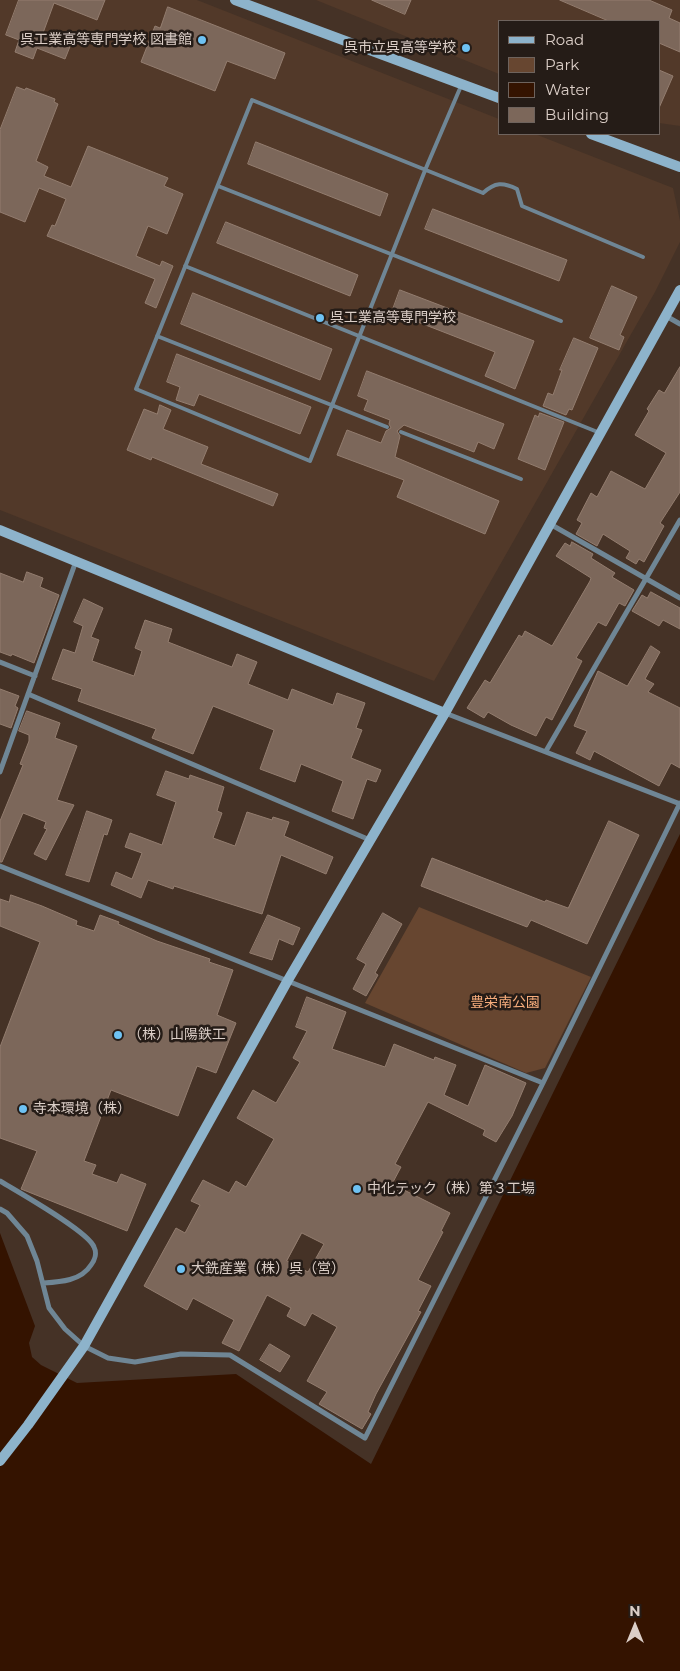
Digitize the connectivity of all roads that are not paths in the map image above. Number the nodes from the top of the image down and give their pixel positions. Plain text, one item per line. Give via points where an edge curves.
1 (235, 0) edge
2 (462, 84) junction
3 (498, 98) edge
4 (594, 135) edge
5 (680, 167) edge
6 (426, 168) junction
7 (218, 186) junction
8 (392, 255) junction
9 (643, 257) dead end
10 (185, 266) junction
11 (680, 290) edge
12 (666, 316) junction
13 (561, 321) dead end
14 (680, 324) edge
15 (360, 335) junction
16 (157, 336) junction
17 (332, 405) junction
18 (387, 427) dead end
19 (401, 432) dead end
20 (600, 433) junction
21 (521, 479) dead end
22 (680, 520) edge
23 (550, 524) junction
24 (0, 530) edge
25 (77, 560) junction
26 (646, 578) junction
27 (680, 598) edge
28 (0, 662) edge
29 (35, 676) junction
30 (28, 694) junction
31 (444, 712) junction
32 (546, 751) junction
33 (0, 772) edge
34 (680, 804) edge
35 (370, 840) junction
36 (0, 866) edge
37 (288, 980) junction
38 (543, 1083) junction
39 (0, 1181) edge
40 (0, 1209) edge
41 (43, 1283) junction
42 (84, 1346) junction
43 (0, 1461) edge

1 - 2 street
2 - 3 street
2 - 6 lane
4 - 5 street
6 - 7 lane via 252,100
6 - 8 lane
6 - 9 lane via 483,193 492,185 506,184 517,189 522,206
7 - 8 lane
7 - 10 lane
8 - 13 lane
8 - 15 lane
10 - 15 lane
10 - 16 lane
11 - 12 street
12 - 14 street
12 - 20 street
15 - 17 lane
15 - 20 lane
16 - 17 lane
16 - 17 lane via 136,389 310,461
17 - 18 lane
19 - 21 lane
20 - 23 street
22 - 26 street
23 - 26 street
23 - 31 street
24 - 25 street
25 - 29 street
25 - 31 street
26 - 27 street
26 - 32 street
28 - 29 street
29 - 30 street
30 - 33 street
30 - 35 street
31 - 32 street
31 - 35 street
32 - 34 street
34 - 38 street
35 - 37 street
36 - 37 street
37 - 38 street
37 - 42 street
38 - 42 street via 365,1438 230,1355 180,1354 135,1362 108,1358
39 - 41 street via 79,1231 94,1247 96,1256 87,1271 65,1282
40 - 41 street via 27,1236
41 - 42 street via 50,1308 65,1329
42 - 43 street

